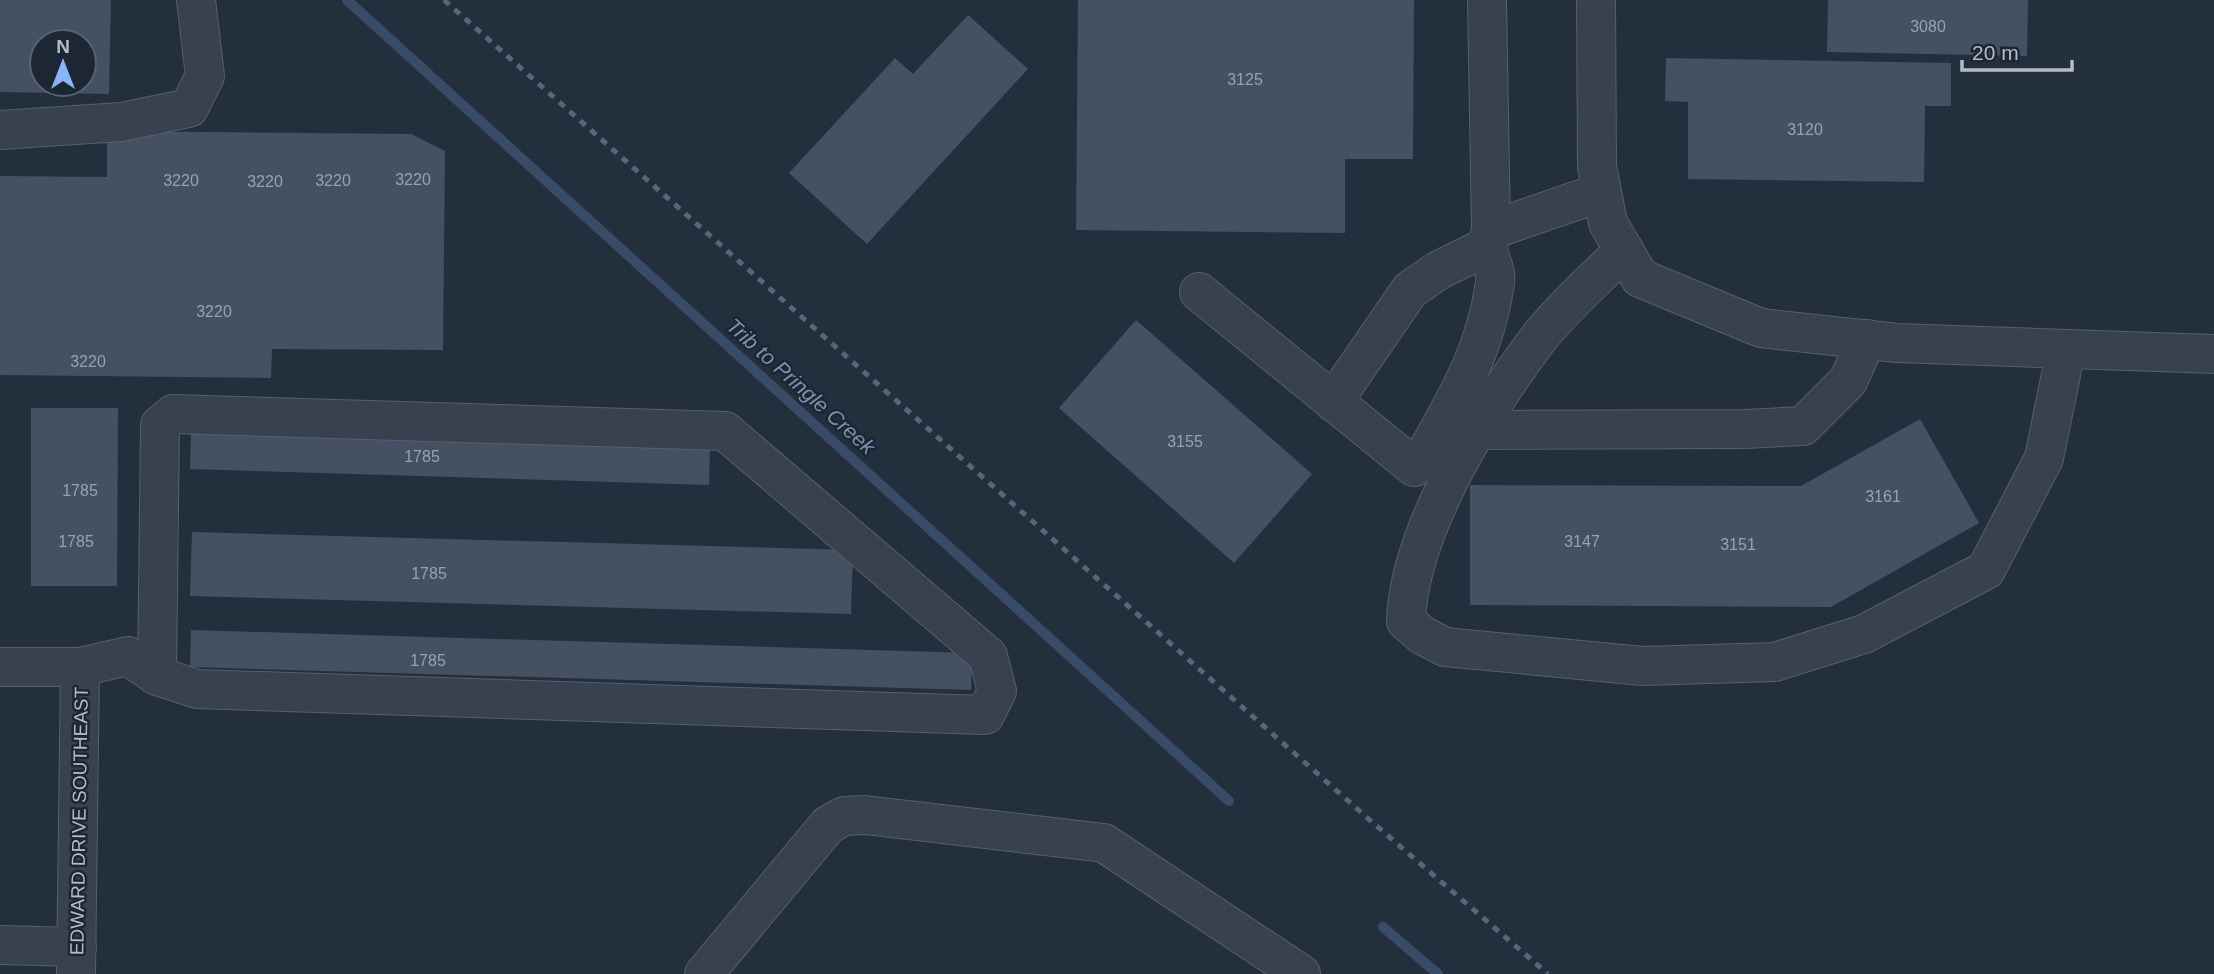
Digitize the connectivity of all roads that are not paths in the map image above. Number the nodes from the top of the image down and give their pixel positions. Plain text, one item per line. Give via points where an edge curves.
1 (196, 0) edge
2 (1487, 0) edge
3 (1596, 0) edge
4 (0, 130) edge
5 (1602, 192) junction
6 (1489, 239) junction
7 (1632, 264) junction
8 (1199, 292) dead end
9 (1867, 339) junction
10 (2066, 350) junction
11 (2214, 354) edge
12 (1333, 402) junction
13 (1478, 430) junction
14 (0, 667) edge
15 (80, 667) junction
16 (157, 677) junction
17 (0, 945) edge
18 (77, 961) edge
19 (704, 974) edge
20 (1301, 974) edge

1 - 4 street via 205,76 189,108 121,122
2 - 6 street
3 - 5 street via 1597,166
5 - 6 street
5 - 7 street via 1608,223
6 - 12 street via 1410,289
6 - 12 street via 1496,279 1473,369 1418,464 1409,464
7 - 9 street via 1761,328
7 - 13 street via 1540,337
8 - 12 street
9 - 10 street
9 - 13 street via 1849,381 1803,426
10 - 11 street
10 - 13 street via 2044,458 1986,570 1864,634 1775,662 1643,666 1446,647 1422,635 1406,621 1407,597 1443,490
14 - 15 street
15 - 16 street via 128,656
15 - 18 street, EDWARD DRIVE SOUTHEAST
16 - 16 street via 197,689 985,715 997,691 988,656 725,431 173,414 160,425
17 - 18 street
19 - 20 street via 828,825 845,816 865,815 1104,843

